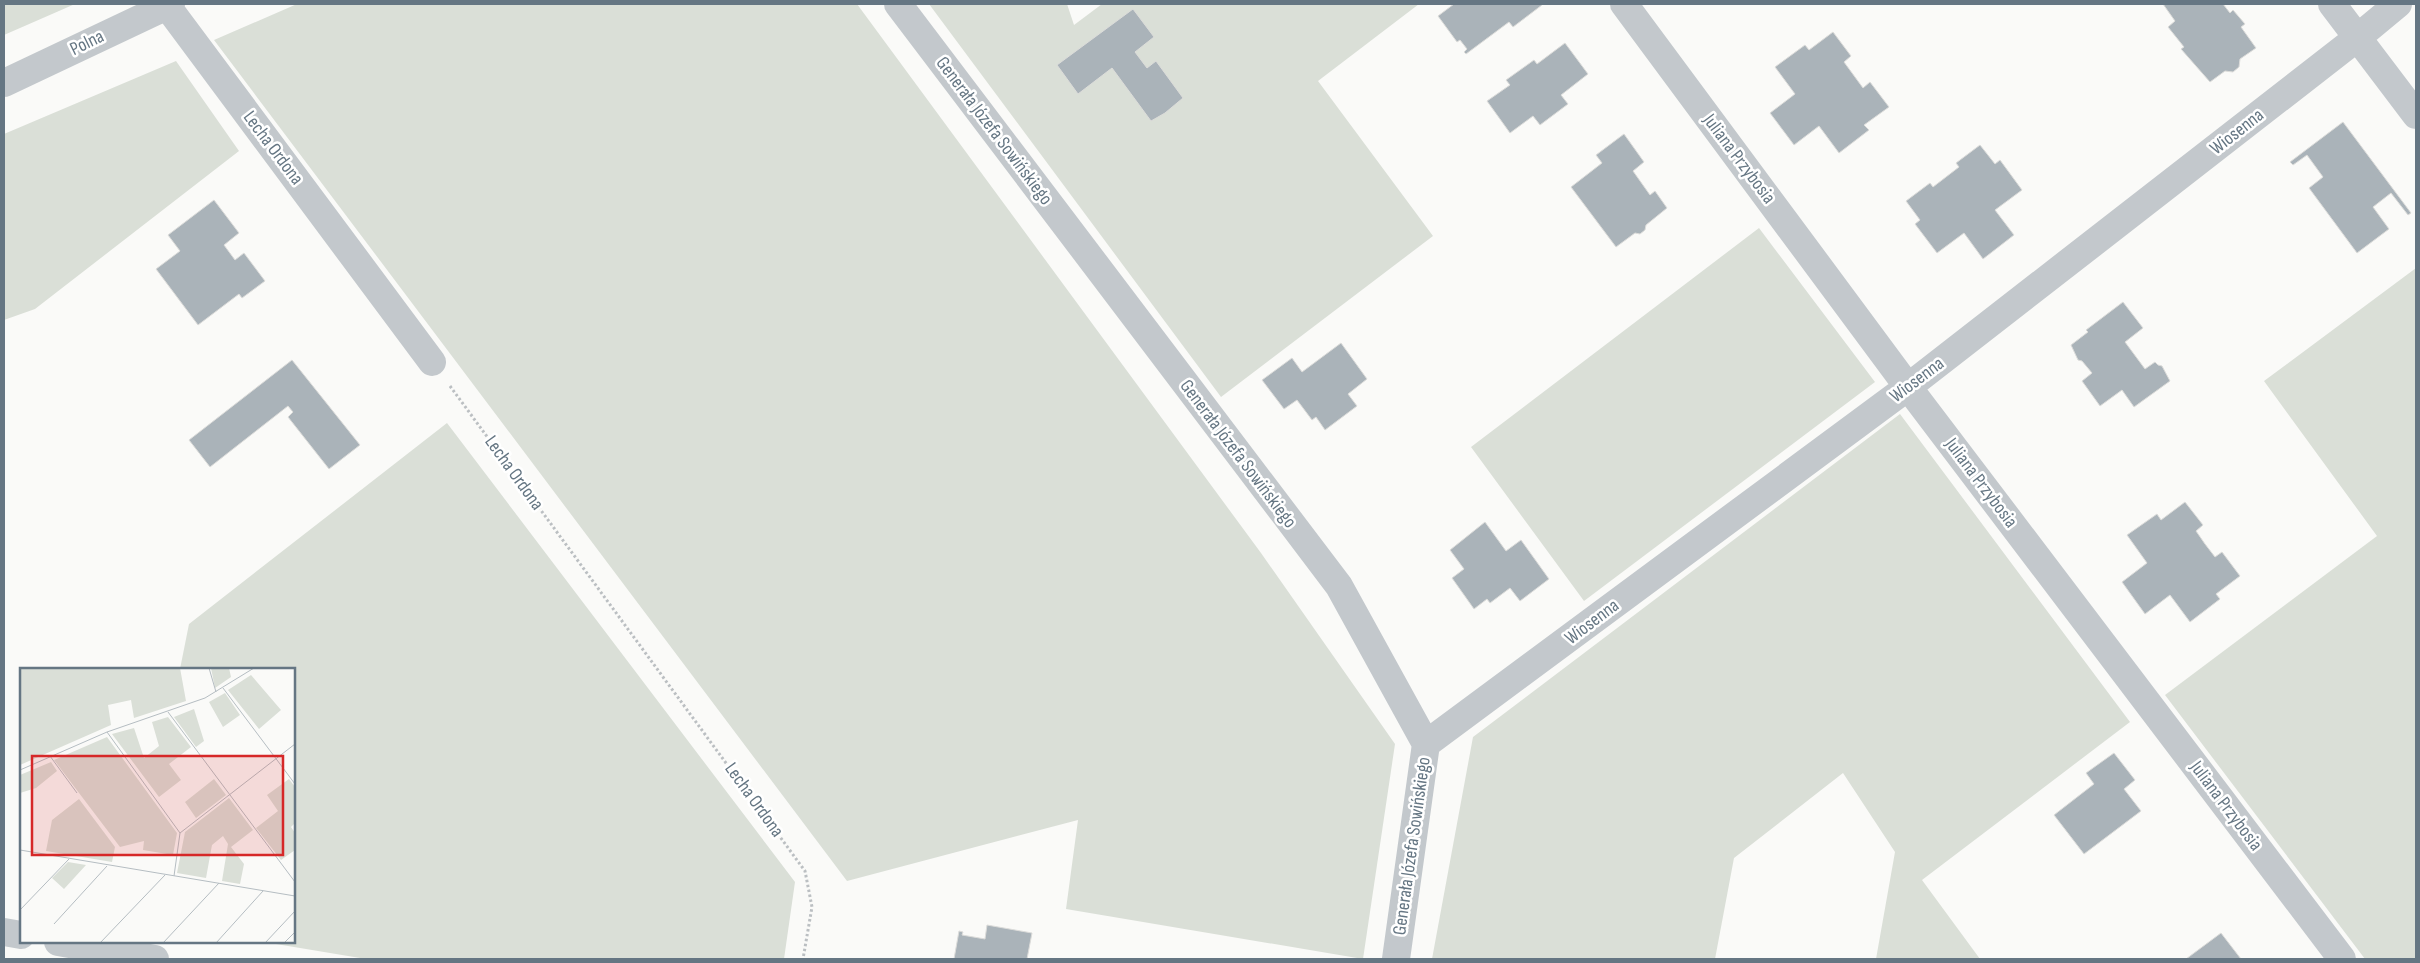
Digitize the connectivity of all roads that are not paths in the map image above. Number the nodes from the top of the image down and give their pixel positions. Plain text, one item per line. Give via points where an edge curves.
1 (898, 4) edge
2 (1624, 4) edge
3 (2332, 4) edge
4 (2398, 4) edge
5 (169, 5) edge
6 (2357, 38) junction
7 (4, 83) edge
8 (2416, 115) edge
9 (432, 362) road end
10 (1908, 387) junction
11 (1426, 744) junction
12 (4, 932) edge
13 (20, 935) edge
14 (64, 943) edge
15 (155, 959) edge
16 (1396, 959) edge
17 (2342, 959) edge

1 - 11 street, Generała Józefa Sowińskiego via 1339,586
2 - 10 street, Juliana Przybosia
3 - 6 street
4 - 6 street, Wiosenna
5 - 7 street, Polna
5 - 9 street, Lecha Ordona
6 - 8 street
6 - 10 street, Wiosenna
10 - 11 street, Wiosenna
10 - 17 street, Juliana Przybosia
11 - 16 street, Generała Józefa Sowińskiego
12 - 13 street
14 - 15 street

